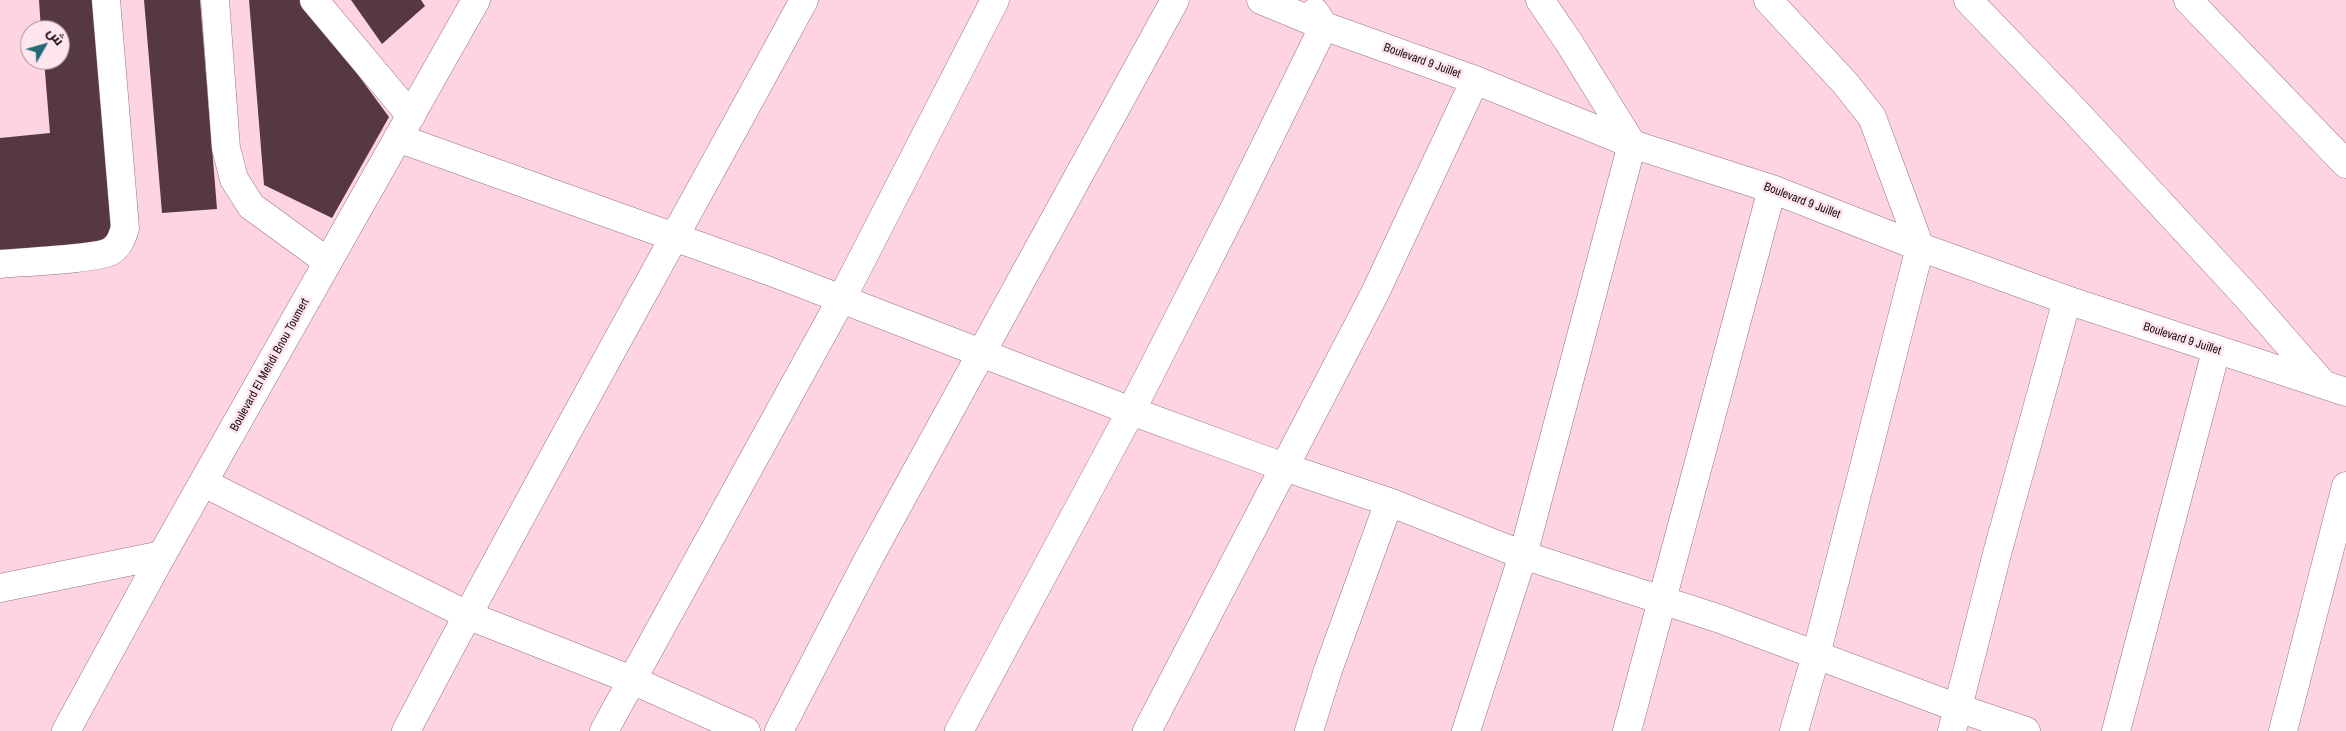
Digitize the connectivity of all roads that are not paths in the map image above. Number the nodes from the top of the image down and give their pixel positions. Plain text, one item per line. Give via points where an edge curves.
1 (106, 0) edge
2 (216, 0) edge
3 (314, 0) edge
4 (476, 0) edge
5 (804, 0) edge
6 (995, 0) edge
7 (1175, 0) edge
8 (1261, 0) edge
9 (1307, 0) edge
10 (1540, 0) edge
11 (1768, 0) edge
12 (1968, 0) edge
13 (2188, 0) edge
14 (1324, 26) junction
15 (1475, 80) junction
16 (405, 127) junction
17 (1632, 144) junction
18 (2346, 164) edge
19 (1772, 189) junction
20 (676, 237) junction
21 (1920, 247) junction
22 (328, 262) junction
23 (0, 264) edge
24 (841, 300) junction
25 (2067, 300) junction
26 (2216, 350) junction
27 (981, 354) junction
28 (2335, 388) edge
29 (1131, 411) junction
30 (1284, 467) junction
31 (204, 483) junction
32 (2346, 486) edge
33 (1389, 502) junction
34 (162, 555) junction
35 (1523, 555) junction
36 (0, 588) edge
37 (1662, 602) junction
38 (467, 614) junction
39 (1816, 655) junction
40 (632, 680) junction
41 (1955, 720) edge
42 (66, 731) edge
43 (406, 731) edge
44 (604, 731) edge
45 (746, 731) edge
46 (779, 731) edge
47 (959, 731) edge
48 (1147, 731) edge
49 (1309, 731) edge
50 (1466, 731) edge
51 (1627, 731) edge
52 (1794, 731) edge
53 (2026, 731) edge
54 (2116, 731) edge
55 (2283, 731) edge

1 - 23 street via 125,228 120,242 111,252 94,256
2 - 22 street via 226,148 234,179 251,206
3 - 16 street
4 - 16 street, Boulevard El Mehdi Bnou Toumert
5 - 20 street
6 - 24 street
7 - 27 street
8 - 14 street, Boulevard 9 Juillet
9 - 14 street
10 - 17 street
11 - 21 street via 1872,117
12 - 28 street
13 - 18 street
14 - 15 street, Boulevard 9 Juillet
14 - 29 street
15 - 17 street, Boulevard 9 Juillet
15 - 30 street via 1375,293
16 - 20 street
16 - 22 street, Boulevard El Mehdi Bnou Toumert
17 - 19 street, Boulevard 9 Juillet
17 - 35 street
19 - 21 street, Boulevard 9 Juillet
19 - 37 street
20 - 24 street
20 - 38 street
21 - 25 street, Boulevard 9 Juillet
21 - 39 street
22 - 31 street, Boulevard El Mehdi Bnou Toumert
24 - 27 street
24 - 40 street
25 - 26 street, Boulevard 9 Juillet
25 - 41 street
26 - 28 street, Boulevard 9 Juillet
26 - 54 street
27 - 29 street
27 - 46 street
29 - 30 street
29 - 47 street
30 - 33 street
30 - 48 street
31 - 34 street, Boulevard El Mehdi Bnou Toumert
31 - 38 street
32 - 55 street
33 - 35 street
33 - 49 street
34 - 36 street
34 - 42 street, Boulevard El Mehdi Bnou Toumert
35 - 37 street
35 - 50 street
37 - 39 street
37 - 51 street
38 - 40 street
38 - 43 street
39 - 41 street
39 - 52 street
40 - 44 street
40 - 45 street
41 - 53 street

